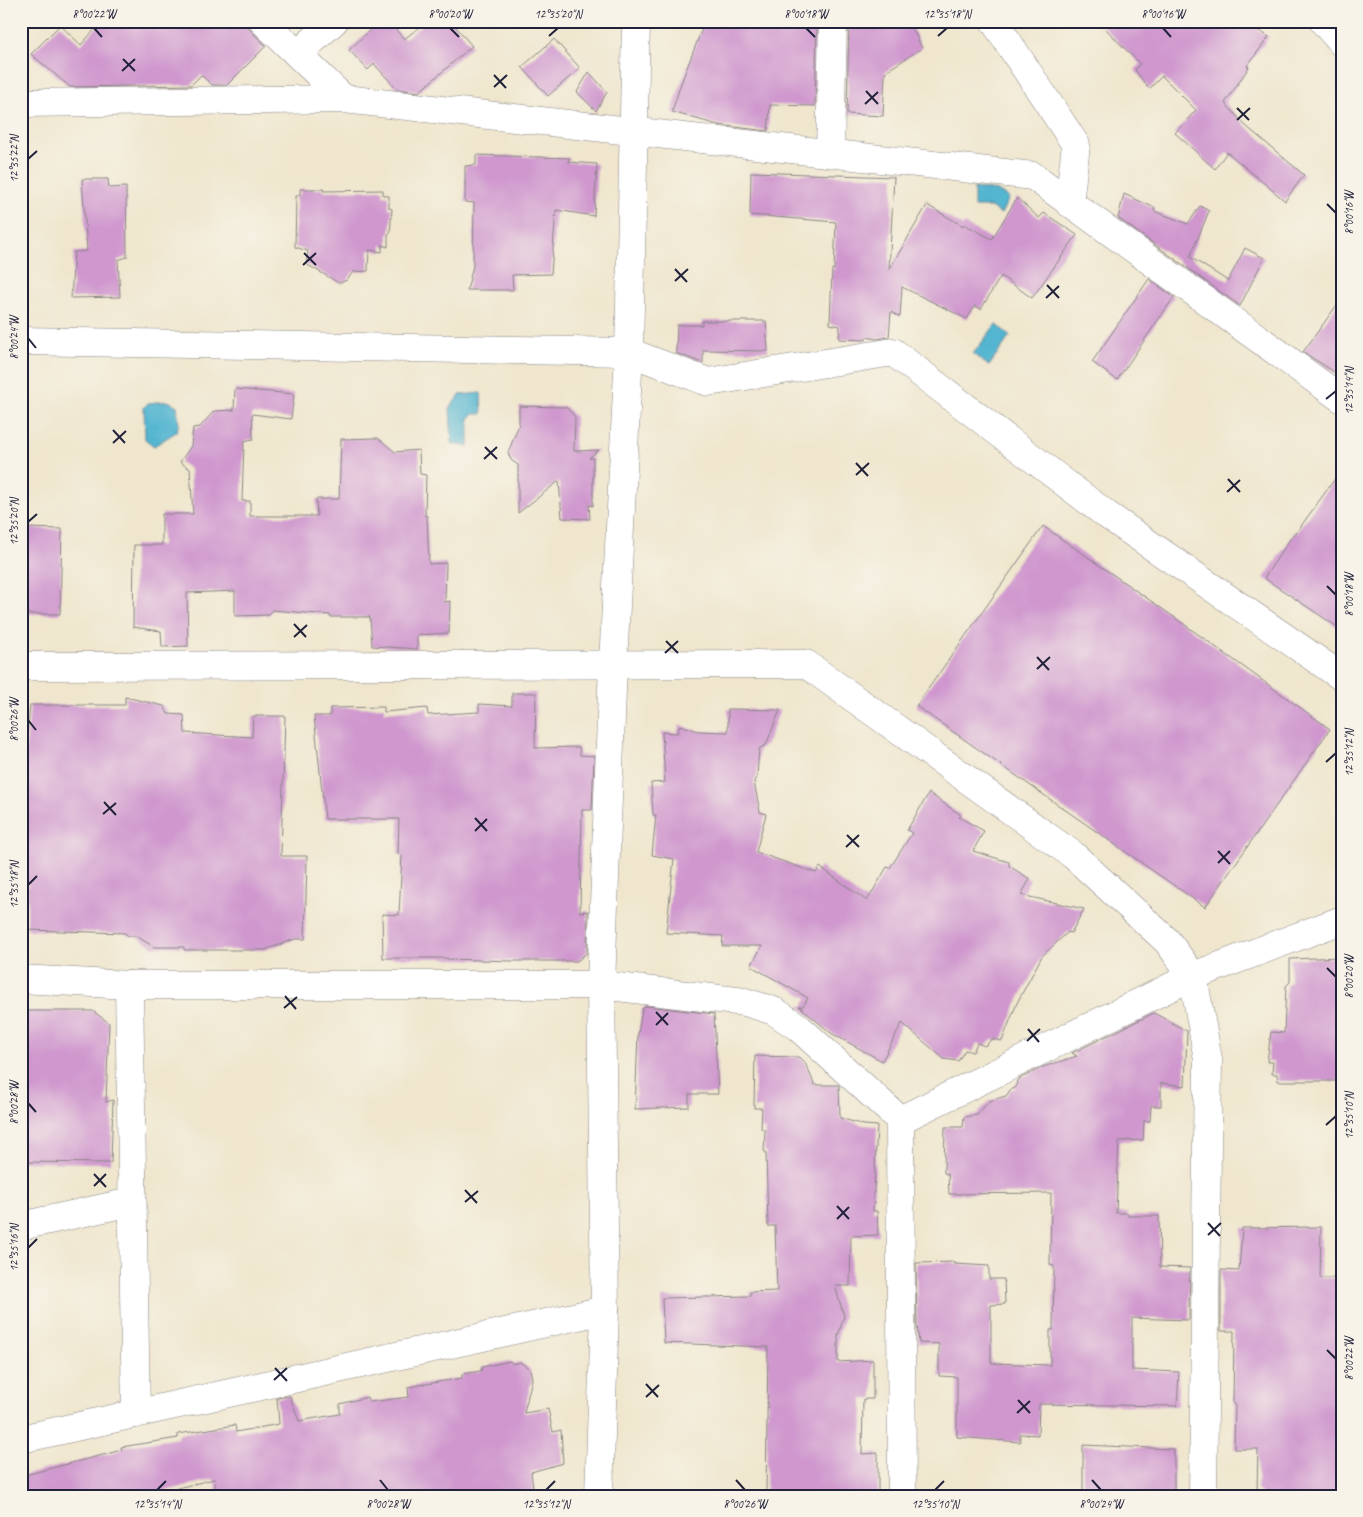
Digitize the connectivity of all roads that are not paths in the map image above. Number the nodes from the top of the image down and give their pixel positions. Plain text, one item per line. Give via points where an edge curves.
1 (263, 21) edge
2 (334, 21) edge
3 (636, 21) edge
4 (833, 21) edge
5 (994, 21) edge
6 (1322, 21) edge
7 (1342, 43) edge
8 (298, 54) junction
9 (344, 99) junction
10 (21, 103) edge
11 (633, 131) junction
12 (830, 154) junction
13 (1069, 203) junction
14 (21, 341) edge
15 (629, 352) junction
16 (1342, 399) edge
17 (613, 664) junction
18 (21, 666) edge
19 (1342, 677) edge
20 (1342, 920) edge
21 (1193, 976) junction
22 (21, 979) edge
23 (129, 985) junction
24 (601, 985) junction
25 (900, 1120) junction
26 (131, 1202) junction
27 (21, 1226) edge
28 (604, 1310) junction
29 (136, 1414) junction
30 (21, 1439) edge
31 (599, 1496) edge
32 (902, 1496) edge
33 (1203, 1496) edge

1 - 8 street
2 - 8 street
3 - 11 street
4 - 12 street
5 - 13 street via 1076,145
6 - 7 street
8 - 9 street
9 - 10 street
9 - 11 street
11 - 12 street
11 - 15 street
12 - 13 street via 1033,176
13 - 16 street
14 - 15 street
15 - 17 street
15 - 19 street via 708,382 893,352 1107,515
17 - 18 street
17 - 21 street via 806,664 1073,855 1167,941
17 - 24 street
20 - 21 street
21 - 25 street
21 - 33 street via 1208,1059
22 - 23 street
23 - 24 street
23 - 26 street
24 - 25 street via 745,1002 774,1011 798,1027
24 - 28 street
25 - 32 street
26 - 27 street
26 - 29 street
28 - 29 street
28 - 31 street
29 - 30 street

